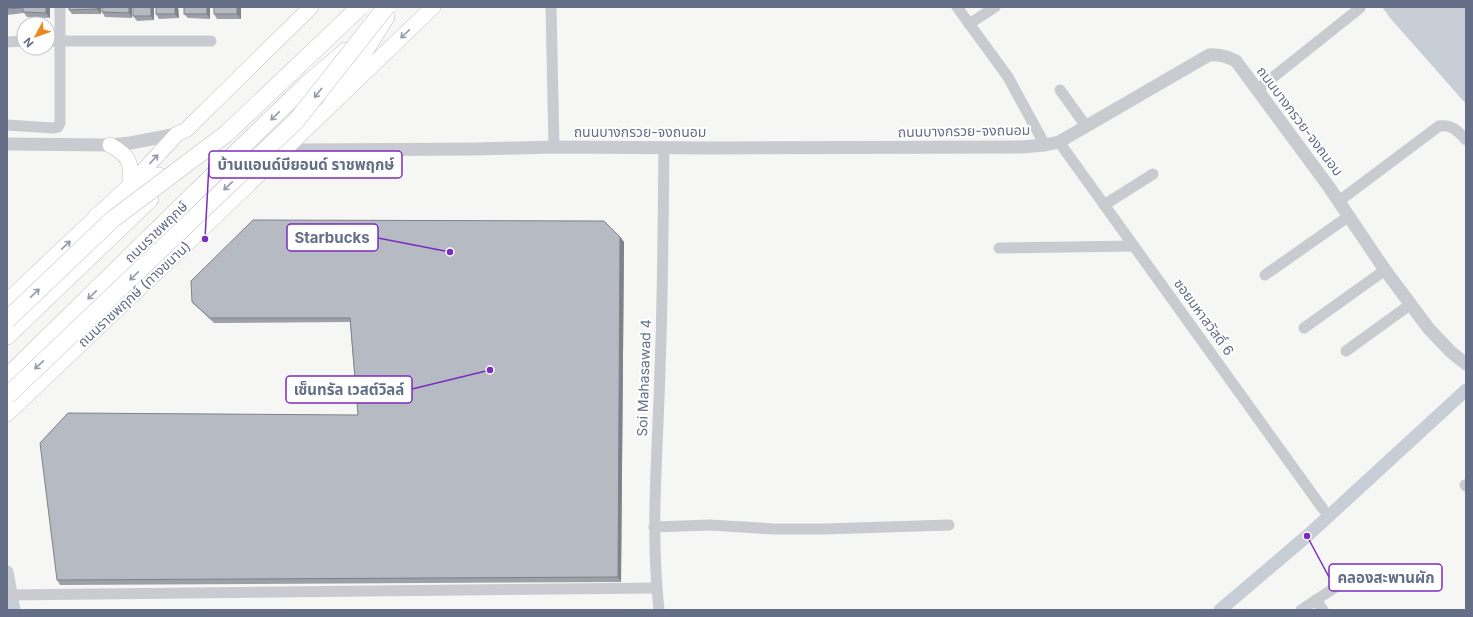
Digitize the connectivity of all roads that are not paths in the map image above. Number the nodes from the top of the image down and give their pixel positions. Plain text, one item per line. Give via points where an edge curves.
1 (60, 7) edge
2 (311, 7) edge
3 (348, 7) edge
4 (360, 7) edge
5 (433, 7) edge
6 (551, 7) edge
7 (957, 7) edge
8 (995, 7) edge
9 (1360, 8) edge
10 (389, 10) edge
11 (969, 24) junction
12 (56, 41) edge
13 (60, 41) junction
14 (211, 41) dead end
15 (1060, 90) dead end
16 (1257, 90) junction
17 (332, 103) junction
18 (7, 125) edge
19 (1086, 126) junction
20 (177, 134) junction
21 (1466, 140) edge
22 (1059, 142) junction
23 (7, 144) edge
24 (110, 145) junction
25 (1045, 145) junction
26 (203, 147) junction
27 (554, 147) junction
28 (286, 148) junction
29 (664, 148) junction
30 (1153, 174) dead end
31 (130, 185) junction
32 (1339, 201) junction
33 (1104, 205) junction
34 (97, 216) junction
35 (1349, 216) junction
36 (1134, 246) junction
37 (999, 248) dead end
38 (1385, 270) junction
39 (1265, 275) dead end
40 (7, 301) edge
41 (1411, 304) junction
42 (7, 320) edge
43 (1304, 328) dead end
44 (7, 336) edge
45 (1346, 351) dead end
46 (1463, 362) edge
47 (7, 377) edge
48 (7, 396) edge
49 (7, 414) edge
50 (1323, 508) dead end
51 (948, 525) dead end
52 (654, 527) junction
53 (1362, 570) dead end
54 (656, 588) junction
55 (7, 595) edge
56 (1319, 605) edge
57 (659, 610) edge
58 (1301, 610) edge

1 - 13 street
2 - 20 main road via 186,130
3 - 26 main road, ถนนราชพฤกษ์
42 -> 4 main road, bridge via 113,219 226,134
5 -> 17 main road, ถนนราชพฤกษ์ (ทางขนาน)
6 - 27 street
7 - 11 street
8 - 11 street
9 - 16 street
10 - 17 main road
10 -> 47 main road, ถนนราชพฤกษ์ via 306,86
10 -> 48 main road, bridge via 296,121
11 - 25 street via 1008,77
12 - 13 street
13 - 14 street
13 - 18 street via 58,127
15 - 19 street
16 - 19 street, ถนนบางกรวย-จงถนอม via 1236,61 1223,56 1209,55
16 - 32 street, ถนนบางกรวย-จงถนอม
17 - 28 main road, ถนนราชพฤกษ์ (ทางขนาน)
19 - 22 street, ถนนบางกรวย-จงถนอม
20 - 24 street
31 -> 20 main road
21 - 32 street via 1455,129 1447,125 1439,126
22 - 25 street, ถนนบางกรวย-จงถนอม
22 - 33 street, ซอยมหาสวัสดิ์ 6
23 - 24 street
24 - 31 main road via 119,150 129,162 132,169
25 - 29 street, ถนนบางกรวย-จงถนอม
26 - 34 main road
26 - 44 main road, ถนนราชพฤกษ์
27 - 28 street, ถนนบางกรวย-จงถนอม
27 - 29 street, ถนนบางกรวย-จงถนอม
28 - 49 main road, ถนนราชพฤกษ์ (ทางขนาน)
29 - 52 street, Soi Mahasawad 4 via 661,361
30 - 33 street
31 - 34 main road
32 - 35 street, ถนนบางกรวย-จงถนอม
33 - 36 street, ซอยมหาสวัสดิ์ 6
40 -> 34 main road
35 - 38 street, ถนนบางกรวย-จงถนอม
35 - 39 street
36 - 37 street
36 - 50 street, ซอยมหาสวัสดิ์ 6
38 - 41 street, ถนนบางกรวย-จงถนอม
38 - 43 street
41 - 45 street
41 - 46 street, ถนนบางกรวย-จงถนอม via 1429,329
51 - 52 street via 824,529 710,525
52 - 54 street, Soi Mahasawad 4
53 - 56 street
54 - 55 street
54 - 57 street, Soi Mahasawad 4
56 - 58 street

